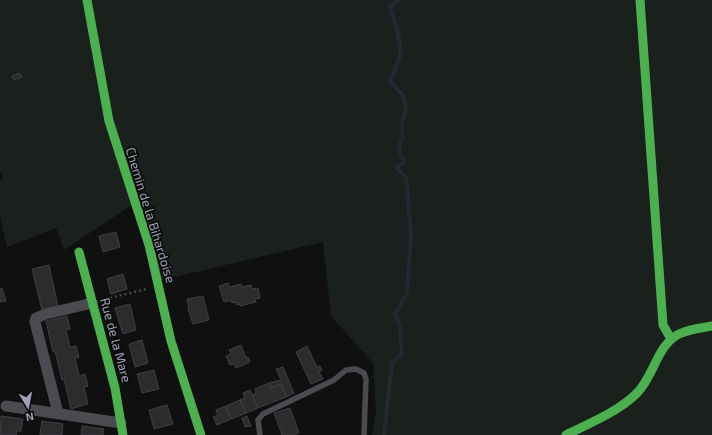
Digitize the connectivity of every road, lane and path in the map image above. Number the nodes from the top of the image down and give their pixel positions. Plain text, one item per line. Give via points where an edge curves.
1 (87, 0) edge
2 (640, 0) edge
3 (79, 252) dead end
4 (159, 286) junction
5 (92, 303) junction
6 (712, 326) edge
7 (671, 339) junction
8 (6, 406) dead end
9 (58, 413) junction
10 (121, 423) junction
11 (123, 435) edge
12 (202, 435) edge
13 (260, 435) edge
14 (364, 435) edge
15 (566, 435) edge

1 - 4 street, Chemin de la Bihardoise via 109,121 149,245
2 - 7 street via 663,325
3 - 5 street, Rue de la Mare
4 - 5 path
4 - 12 street, Chemin de la Bihardoise via 171,341
5 - 9 street via 36,318
5 - 10 street, Rue de la Mare via 115,388
6 - 7 street via 679,334
7 - 15 street via 665,345 646,383 637,393 625,403
8 - 9 street
9 - 10 street
10 - 11 street, Rue de la Mare
13 - 14 lane via 258,420 263,414 334,380 346,370 356,369 364,373 366,379

